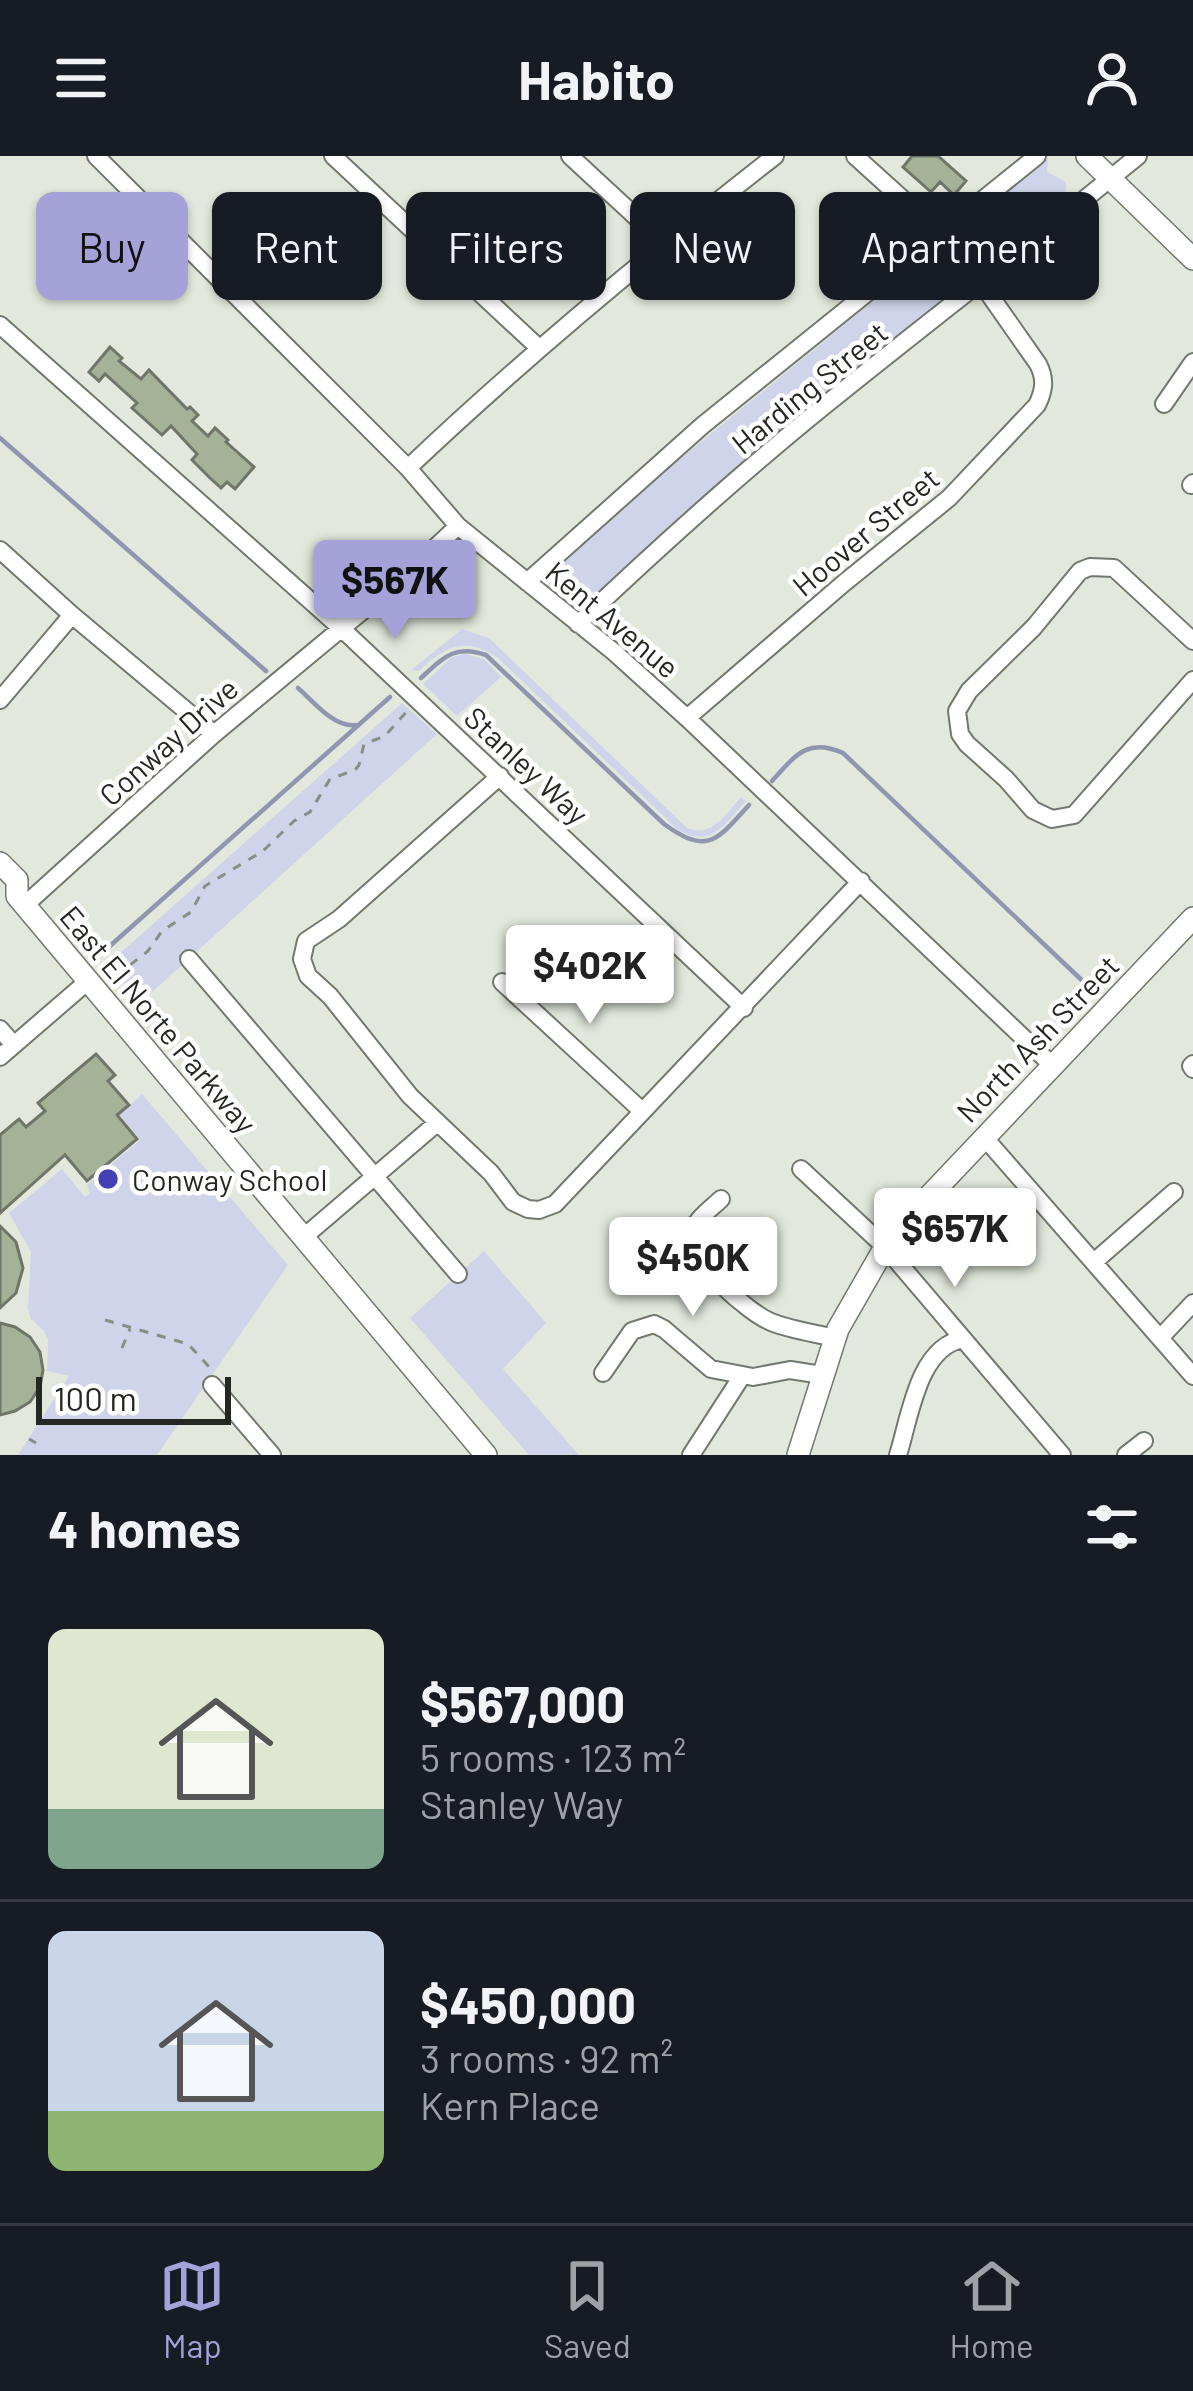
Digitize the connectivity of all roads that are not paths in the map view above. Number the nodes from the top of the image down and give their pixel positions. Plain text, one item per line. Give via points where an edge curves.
1 (96, 156) edge
2 (333, 156) edge
3 (571, 156) edge
4 (775, 156) edge
5 (856, 156) edge
6 (1037, 156) edge
7 (1088, 156) edge
8 (1138, 156) edge
9 (1111, 178) junction
10 (729, 192) edge
11 (896, 192) edge
12 (991, 192) edge
13 (1094, 192) edge
14 (630, 211) edge
15 (1193, 259) edge
16 (630, 272) edge
17 (856, 300) edge
18 (961, 300) edge
19 (993, 300) edge
20 (0, 326) edge
21 (539, 348) junction
22 (1193, 362) edge
23 (1164, 404) dead end
24 (408, 468) junction
25 (458, 526) junction
26 (0, 550) edge
27 (527, 582) junction
28 (72, 615) junction
29 (578, 624) junction
30 (341, 628) junction
31 (1193, 641) edge
32 (1193, 680) edge
33 (0, 700) edge
34 (687, 718) junction
35 (214, 734) junction
36 (500, 776) junction
37 (0, 863) edge
38 (861, 881) junction
39 (14, 899) edge
40 (1193, 918) edge
41 (189, 959) dead end
42 (88, 981) junction
43 (502, 982) dead end
44 (744, 1008) junction
45 (0, 1029) edge
46 (7, 1051) edge
47 (1052, 1065) junction
48 (642, 1111) junction
49 (437, 1123) junction
50 (984, 1137) junction
51 (801, 1169) dead end
52 (375, 1176) junction
53 (1174, 1192) dead end
54 (721, 1199) dead end
55 (305, 1236) junction
56 (884, 1247) junction
57 (1094, 1262) junction
58 (458, 1274) dead end
59 (1193, 1303) edge
60 (835, 1338) junction
61 (1160, 1338) junction
62 (963, 1339) junction
63 (1190, 1368) edge
64 (603, 1373) dead end
65 (822, 1375) junction
66 (742, 1376) junction
67 (213, 1379) road end
68 (1144, 1441) dead end
69 (272, 1455) edge
70 (486, 1455) edge
71 (692, 1455) edge
72 (798, 1455) edge
73 (898, 1455) edge
74 (1061, 1455) edge
75 (1126, 1455) edge

1 - 24 street, Kent Avenue
2 - 21 street
3 - 14 street
4 - 10 street
5 - 11 street
6 - 12 street, Harding Street
7 - 9 main road
8 - 9 street, Harding Street
9 - 13 street, Harding Street
9 - 15 main road
16 - 21 street
17 - 27 street, Harding Street
18 - 29 street, Harding Street via 823,407
19 - 34 street, Hoover Street via 1043,374 1036,405 949,498
20 - 30 street, Stanley Way
21 - 24 street
22 - 23 street
24 - 25 street, Kent Avenue
25 - 27 street, Kent Avenue
25 - 30 street, Conway Drive
26 - 28 street
27 - 29 street, Kent Avenue
28 - 33 street
28 - 35 street
29 - 34 street, Kent Avenue
30 - 35 street, Conway Drive
30 - 36 street, Stanley Way
31 - 32 street via 1114,568 1090,567 969,692 957,711 960,734 1033,810 1052,819 1074,814
34 - 38 street, Kent Avenue
35 - 39 street, Conway Drive
36 - 44 street, Stanley Way
36 - 49 street via 306,941 302,959 308,976
37 - 39 main road, East El Norte Parkway via 16,880
38 - 44 street
38 - 47 street, Kent Avenue
39 - 42 main road, East El Norte Parkway
40 - 47 main road, North Ash Street
41 - 52 street
42 - 46 street
42 - 55 main road, East El Norte Parkway
43 - 48 street
44 - 48 street
45 - 46 street
47 - 50 main road, North Ash Street
48 - 49 street via 555,1204 539,1210 513,1202
49 - 52 street
50 - 56 main road, North Ash Street
50 - 57 street
51 - 56 street
52 - 55 street
52 - 58 street
53 - 57 street
54 - 60 street via 691,1235 704,1266 758,1315
55 - 70 main road, East El Norte Parkway
56 - 60 main road, North Ash Street
56 - 62 street
57 - 61 street
59 - 61 street
60 - 65 main road, North Ash Street
61 - 63 street
62 - 73 street via 933,1354
62 - 74 street
64 - 66 street via 632,1331 654,1324 711,1370
65 - 66 street
65 - 72 main road, North Ash Street
66 - 71 street
67 - 69 street
68 - 75 street

